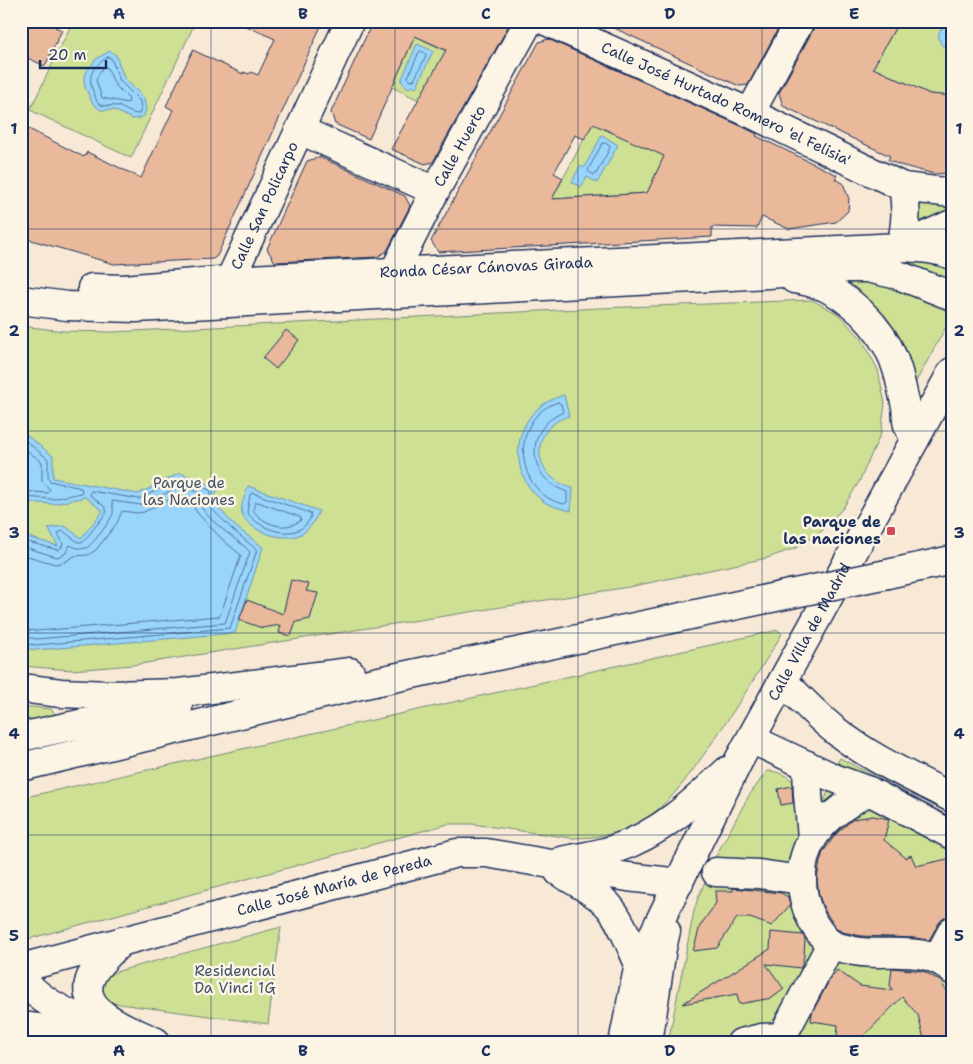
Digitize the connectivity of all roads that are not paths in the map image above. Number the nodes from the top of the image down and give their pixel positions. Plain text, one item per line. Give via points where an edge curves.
1 (350, 21) edge
2 (529, 21) edge
3 (546, 21) edge
4 (800, 21) edge
5 (750, 113) junction
6 (300, 130) junction
7 (903, 187) junction
8 (436, 191) junction
9 (952, 193) edge
10 (952, 224) edge
11 (900, 247) junction
12 (952, 255) edge
13 (394, 272) junction
14 (768, 274) junction
15 (230, 280) junction
16 (21, 281) edge
17 (952, 296) edge
18 (21, 300) edge
19 (952, 372) edge
20 (915, 439) junction
21 (952, 560) edge
22 (503, 654) junction
23 (782, 681) junction
24 (365, 684) junction
25 (21, 688) edge
26 (21, 737) edge
27 (745, 750) junction
28 (807, 765) junction
29 (21, 767) edge
30 (869, 791) junction
31 (952, 798) edge
32 (952, 835) edge
33 (812, 836) junction
34 (546, 864) junction
35 (716, 872) dead end
36 (801, 880) junction
37 (679, 883) junction
38 (952, 931) edge
39 (122, 941) junction
40 (831, 944) junction
41 (639, 964) junction
42 (944, 964) edge
43 (21, 968) edge
44 (21, 975) edge
45 (21, 1007) edge
46 (21, 1026) edge
47 (53, 1030) junction
48 (783, 1040) edge
49 (144, 1041) edge
50 (162, 1043) edge
51 (623, 1043) edge
52 (648, 1043) edge
53 (741, 1043) edge

1 - 6 main road, Calle San Policarpo
2 - 8 main road, Calle Huerto
3 - 5 main road, Calle José Hurtado Romero 'el Felisia'
4 - 5 main road
5 - 7 main road, Calle José Hurtado Romero 'el Felisia'
6 - 8 main road, Calle San Policarpo
6 - 15 main road, Calle San Policarpo
7 - 9 main road, Calle José Hurtado Romero 'el Felisia'
7 - 11 main road via 907,217
8 - 13 main road, Calle Huerto
10 - 11 main road
11 - 12 main road, Ronda César Cánovas Girada via 937,250
11 - 13 main road, Ronda César Cánovas Girada
13 - 15 main road, Ronda César Cánovas Girada
14 - 17 main road, Ronda César Cánovas Girada via 867,268 898,275
14 - 18 main road, Ronda César Cánovas Girada via 136,308 67,306
14 - 20 main road, Ronda César Cánovas Girada via 827,288 863,314 878,331 898,371 907,424
15 - 16 main road, Ronda César Cánovas Girada via 123,289
19 - 20 main road, Calle Villa de Madrid
20 - 23 main road, Calle Villa de Madrid
21 - 22 main road, bridge
22 - 24 main road
22 - 25 main road via 179,693 100,695
23 - 27 main road, Calle Villa de Madrid
23 - 31 main road via 819,717 855,745
24 - 26 main road via 112,717
24 - 29 main road
27 - 28 main road
27 - 34 main road via 673,818 644,837 613,850
27 - 37 main road, Calle Villa de Madrid
28 - 30 main road
28 - 33 main road
30 - 32 main road
30 - 33 main road via 836,811
33 - 36 main road
34 - 37 main road, Calle José María de Pereda
34 - 39 main road, Calle José María de Pereda via 486,853 450,854
34 - 41 main road, Calle José María de Pereda via 609,906
35 - 36 main road
36 - 40 main road via 809,915
37 - 41 main road
37 - 52 main road via 662,948
38 - 42 main road
39 - 43 main road, Calle José María de Pereda
39 - 49 main road via 94,972 88,990 94,1006
40 - 42 main road via 865,952 923,954
40 - 48 main road
41 - 51 main road
44 - 49 main road via 28,985 58,1007 98,1026
45 - 47 main road
46 - 47 main road
47 - 49 main road
48 - 53 main road via 761,1038
49 - 50 main road

